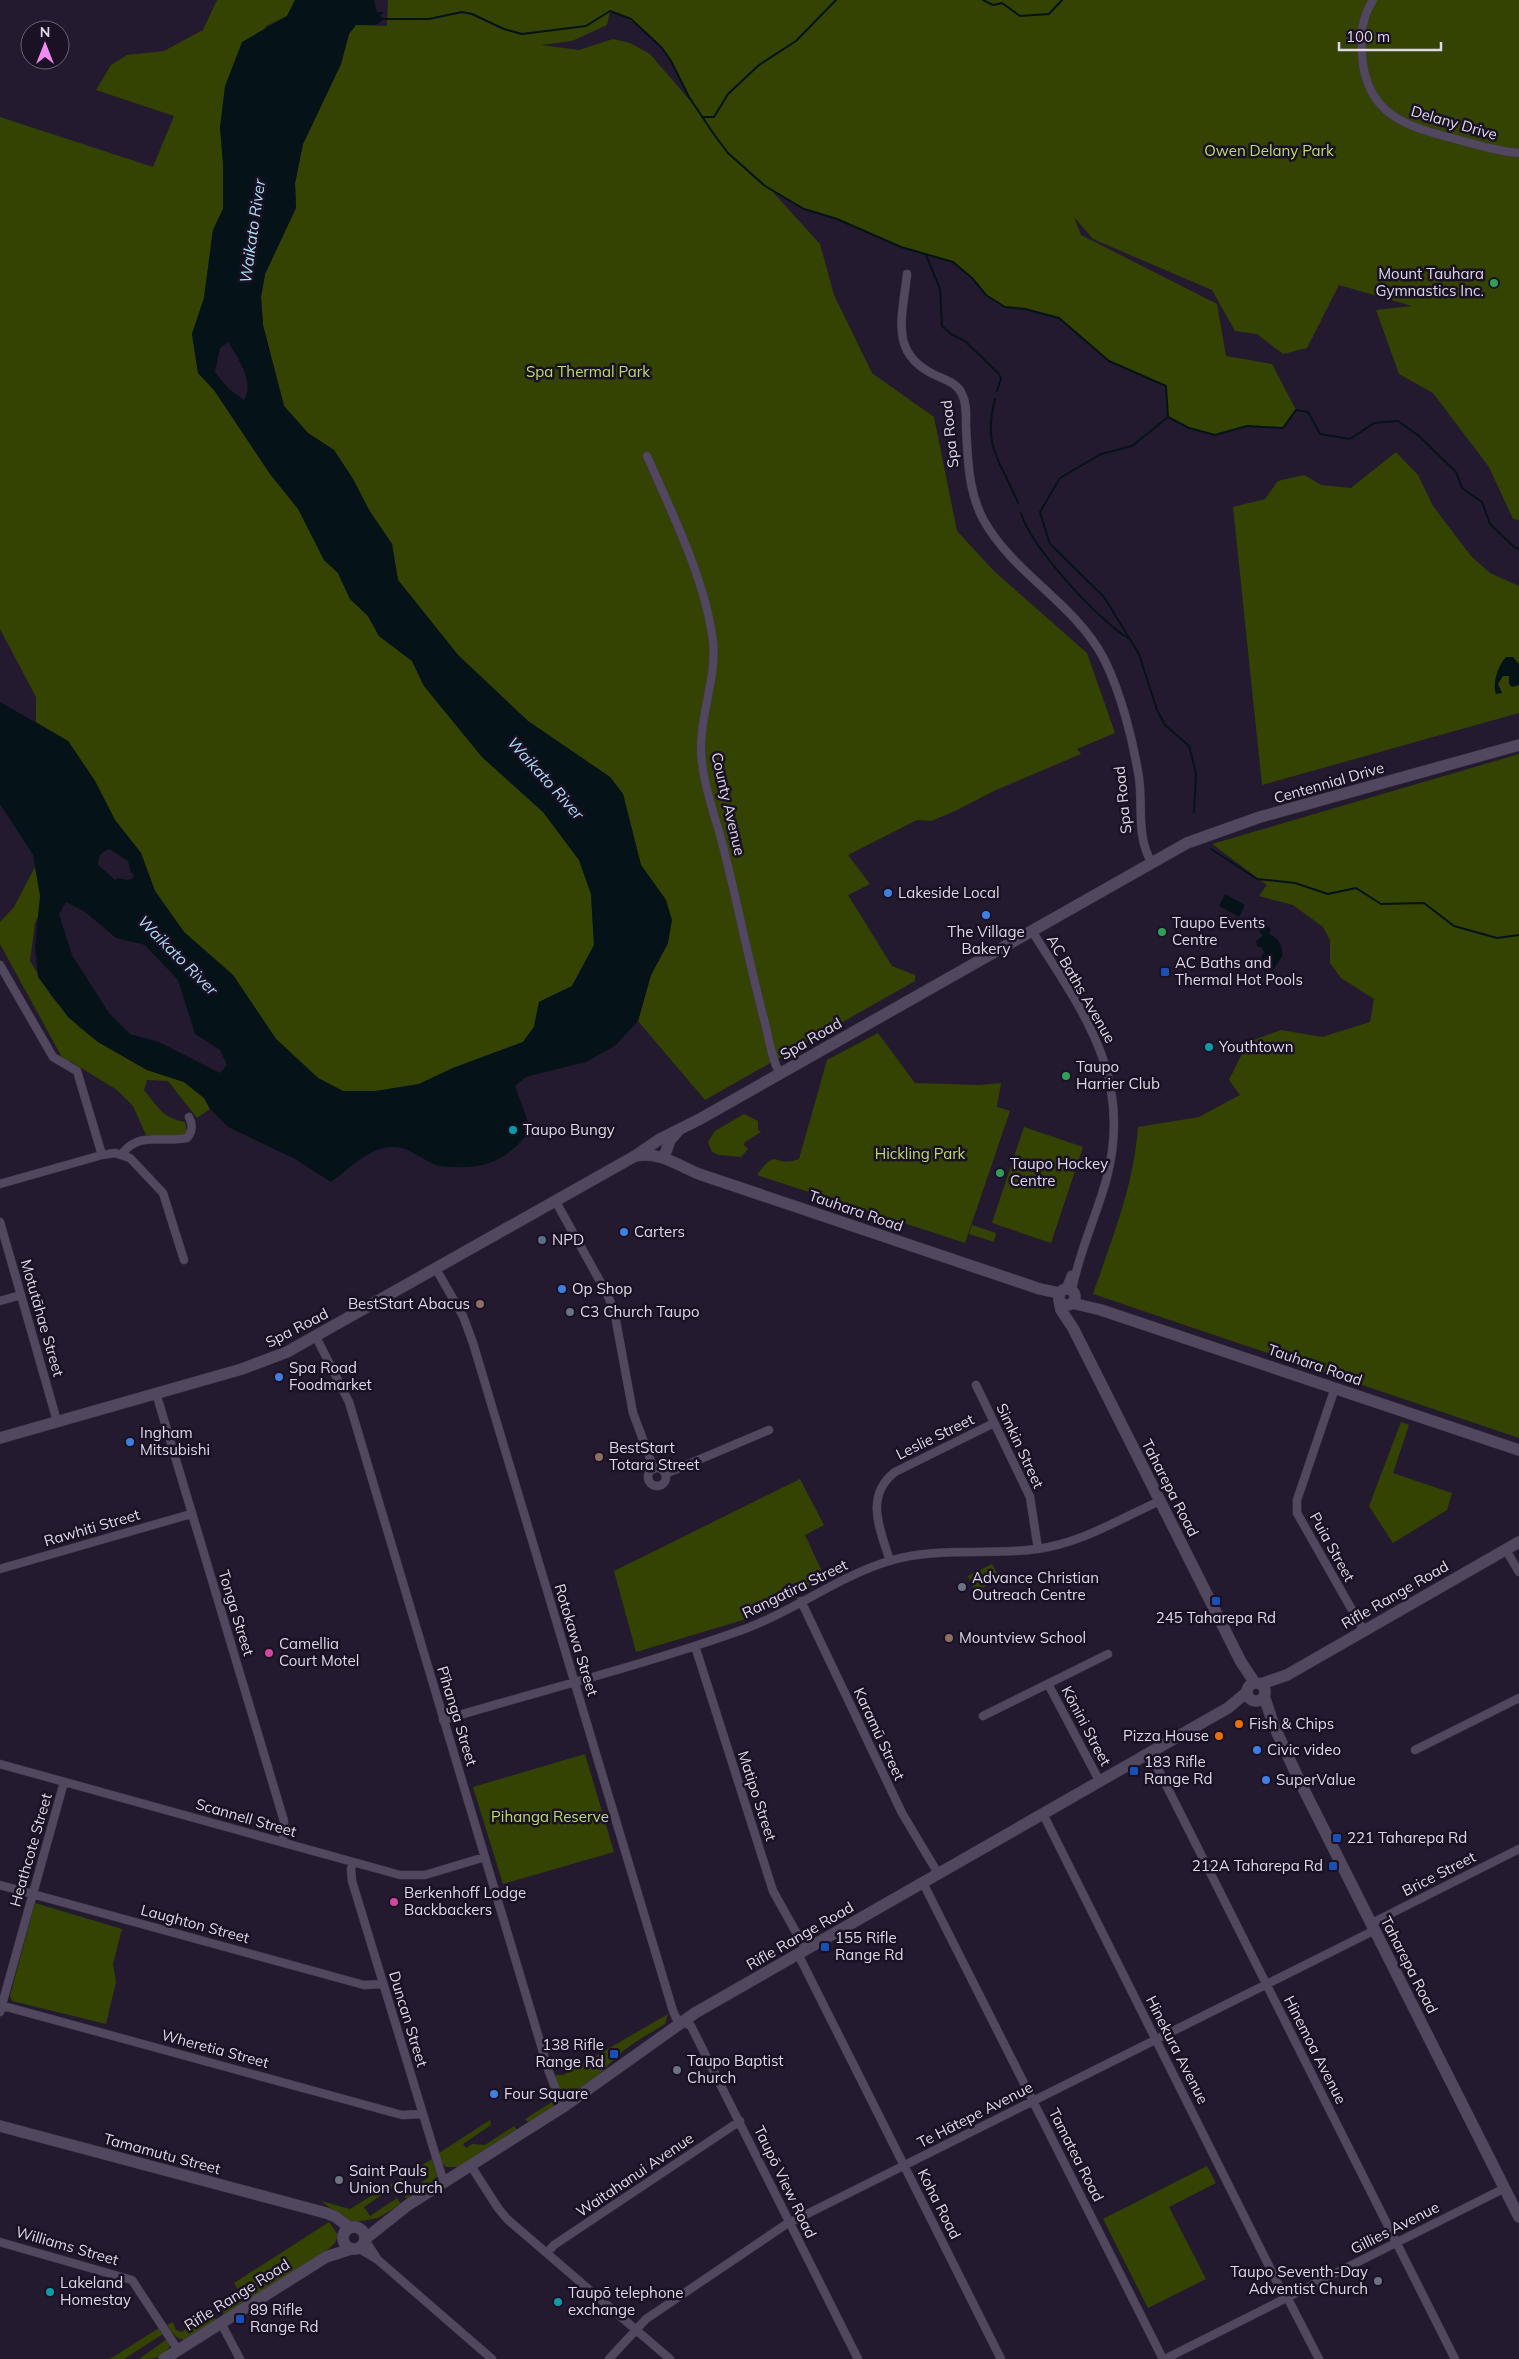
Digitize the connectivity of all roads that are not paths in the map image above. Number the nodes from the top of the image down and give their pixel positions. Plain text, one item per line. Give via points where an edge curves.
1 (1373, 0) edge
2 (1519, 153) edge
3 (907, 274) dead end
4 (647, 456) dead end
5 (1519, 745) edge
6 (1152, 863) junction
7 (1032, 931) junction
8 (0, 964) edge
9 (780, 1074) junction
10 (188, 1117) dead end
11 (679, 1130) junction
12 (122, 1154) junction
13 (102, 1155) junction
14 (635, 1156) junction
15 (664, 1157) junction
16 (0, 1184) edge
17 (556, 1202) junction
18 (0, 1222) edge
19 (184, 1260) dead end
20 (436, 1269) junction
21 (21, 1295) junction
22 (1067, 1297) junction
23 (0, 1301) edge
24 (316, 1337) junction
25 (976, 1385) dead end
26 (1335, 1388) junction
27 (156, 1393) junction
28 (57, 1421) junction
29 (994, 1423) junction
30 (769, 1430) dead end
31 (0, 1438) edge
32 (1519, 1450) edge
33 (654, 1469) junction
34 (665, 1474) junction
35 (1160, 1500) junction
36 (191, 1514) junction
37 (1519, 1542) edge
38 (1038, 1549) junction
39 (1506, 1550) junction
40 (890, 1560) junction
41 (0, 1569) edge
42 (1519, 1572) edge
43 (801, 1601) junction
44 (1364, 1631) junction
45 (695, 1646) junction
46 (1108, 1654) dead end
47 (574, 1681) junction
48 (1048, 1684) junction
49 (1256, 1692) junction
50 (1519, 1698) edge
51 (983, 1716) dead end
52 (443, 1720) junction
53 (1414, 1750) dead end
54 (1150, 1753) junction
55 (0, 1764) edge
56 (64, 1782) junction
57 (1100, 1782) junction
58 (1043, 1814) junction
59 (283, 1842) junction
60 (1519, 1849) edge
61 (485, 1857) junction
62 (353, 1862) junction
63 (939, 1875) junction
64 (924, 1883) junction
65 (0, 1885) edge
66 (32, 1894) junction
67 (1373, 1926) junction
68 (802, 1952) junction
69 (383, 1984) junction
70 (1266, 1984) junction
71 (1, 2007) edge
72 (682, 2021) junction
73 (1156, 2039) junction
74 (1033, 2101) junction
75 (563, 2106) junction
76 (423, 2114) junction
77 (740, 2121) junction
78 (0, 2126) edge
79 (471, 2166) junction
80 (904, 2166) junction
81 (444, 2183) junction
82 (1505, 2188) junction
83 (400, 2211) junction
84 (1519, 2217) edge
85 (790, 2222) junction
86 (348, 2233) junction
87 (0, 2242) edge
88 (1396, 2243) junction
89 (360, 2244) junction
90 (547, 2253) junction
91 (326, 2257) junction
92 (1286, 2298) junction
93 (221, 2323) junction
94 (636, 2329) junction
95 (178, 2350) junction
96 (164, 2359) edge
97 (240, 2359) edge
98 (492, 2359) edge
99 (609, 2359) edge
100 (670, 2359) edge
101 (858, 2359) edge
102 (1001, 2359) edge
103 (1164, 2359) edge
104 (1319, 2359) edge
105 (1454, 2359) edge

1 - 2 street, Delany Drive via 1361,29 1363,66 1368,90 1379,104 1398,120 1418,130
3 - 6 street, Spa Road via 902,343 916,365 954,384 962,393 969,478 980,513 1002,546 1064,607 1090,636 1104,659 1120,698 1139,778 1143,842
4 - 9 street, County Avenue via 678,526 710,622 712,652 701,752 706,786 725,852 752,976
5 - 6 street, Centennial Drive via 1225,828 1187,843
6 - 7 street, Spa Road
7 - 9 street, Spa Road
7 - 22 street, AC Baths Avenue via 1096,1038 1113,1097 1114,1125 1109,1167
8 - 13 street via 53,1057 77,1071
9 - 11 street, Spa Road
10 - 12 street via 192,1124 187,1138 141,1140 134,1142
11 - 14 street, Spa Road
11 - 15 street, Spa Road via 670,1140
12 - 13 street
12 - 19 street via 135,1162 163,1193
13 - 16 street
14 - 15 street
14 - 17 street, Spa Road
15 - 22 street, Tauhara Road via 699,1174
17 - 20 street, Spa Road
17 - 33 street via 614,1310 633,1413
18 - 21 street, Motutāhae Street
20 - 24 street, Spa Road
20 - 47 street, Rotokawa Street via 471,1334
21 - 23 street
21 - 28 street, Motutāhae Street
22 - 26 street, Tauhara Road
22 - 35 street, Taharepa Road via 1064,1316
24 - 27 street, Spa Road via 266,1361
24 - 52 street, Pīhanga Street via 349,1402
25 - 29 street, Simkin Street
26 - 32 street, Tauhara Road
26 - 44 street, Puia Street via 1298,1500 1297,1513
27 - 28 street, Spa Road
27 - 36 street, Tonga Street
28 - 31 street, Spa Road
29 - 38 street, Simkin Street via 1030,1497
29 - 40 street, Leslie Street via 888,1478 878,1494 876,1512
30 - 34 street
33 - 34 street
33 - 34 street via 648,1477 654,1485 662,1484
35 - 38 street, Rangatira Street via 1086,1536
35 - 49 street, Taharepa Road
36 - 41 street, Rawhiti Street
36 - 59 street, Tonga Street via 284,1821
37 - 39 street, Rifle Range Road
38 - 40 street, Rangatira Street via 931,1553
39 - 42 street
39 - 44 street, Rifle Range Road
40 - 43 street, Rangatira Street
43 - 45 street, Rangatira Street via 744,1630
43 - 63 street, Karamū Street via 902,1813
44 - 49 street, Rifle Range Road
45 - 47 street, Rangatira Street
45 - 68 street, Matipo Street via 773,1891
46 - 48 street, Kōnini Street
47 - 52 street, Rangatira Street
47 - 72 street, Rotokawa Street via 666,1992 676,2018
48 - 51 street, Kōnini Street
48 - 57 street, Kōnini Street
49 - 54 street, Rifle Range Road
49 - 67 street, Taharepa Road
50 - 53 street
52 - 61 street, Pīhanga Street
54 - 57 street, Rifle Range Road
54 - 70 street, Hinemoa Avenue
55 - 56 street, Scannell Street
56 - 59 street, Scannell Street
56 - 66 street, Heathcote Street
57 - 58 street, Rifle Range Road
58 - 63 street, Rifle Range Road
58 - 73 street, Hinekura Avenue
59 - 62 street, Scannell Street
60 - 67 street, Brice Street
61 - 62 street, Scannell Street via 412,1877
61 - 75 street, Pīhanga Street via 549,2072
62 - 69 street, Duncan Street via 351,1875
63 - 64 street, Rifle Range Road
64 - 68 street, Rifle Range Road
64 - 74 street, Tamatea Road
65 - 66 street, Laughton Street
66 - 69 street, Laughton Street via 364,1985
66 - 71 street, Heathcote Street
67 - 70 street, Te Hātepe Avenue
67 - 82 street, Taharepa Road
68 - 72 street, Rifle Range Road
68 - 80 street, Koha Road
69 - 76 street, Duncan Street
70 - 73 street, Te Hātepe Avenue
70 - 88 street, Hinemoa Avenue
71 - 76 street, Wheretia Street via 402,2114
72 - 75 street, Rifle Range Road
72 - 77 street, Taupō View Road via 691,2026
73 - 74 street, Te Hātepe Avenue
73 - 92 street, Hinekura Avenue
74 - 80 street, Te Hātepe Avenue
74 - 103 street, Tamatea Road
75 - 79 street, Rifle Range Road
76 - 81 street, Duncan Street
77 - 85 street, Taupō View Road
77 - 90 street, Waitahanui Avenue via 554,2245
78 - 86 street, Tamamutu Street via 336,2217
79 - 81 street, Rifle Range Road
79 - 90 street via 498,2208
80 - 85 street, Te Hātepe Avenue
80 - 102 street, Koha Road
81 - 83 street, Rifle Range Road
82 - 84 street, Taharepa Road
82 - 88 street, Gillies Avenue
83 - 86 street, Rifle Range Road
83 - 89 street, Rifle Range Road
85 - 94 street, Te Hātepe Avenue via 657,2311
85 - 101 street, Taupō View Road
86 - 89 street via 346,2245
86 - 89 street via 363,2232
86 - 91 street, Rifle Range Road
87 - 95 street, Williams Street via 132,2280
88 - 92 street, Gillies Avenue
88 - 105 street, Hinemoa Avenue
89 - 91 street, Rifle Range Road
89 - 98 street
90 - 94 street
91 - 93 street, Rifle Range Road
92 - 103 street, Gillies Avenue
92 - 104 street, Hinekura Avenue
93 - 95 street, Rifle Range Road
93 - 97 street
94 - 99 street, Te Hātepe Avenue
94 - 100 street
95 - 96 street, Rifle Range Road

